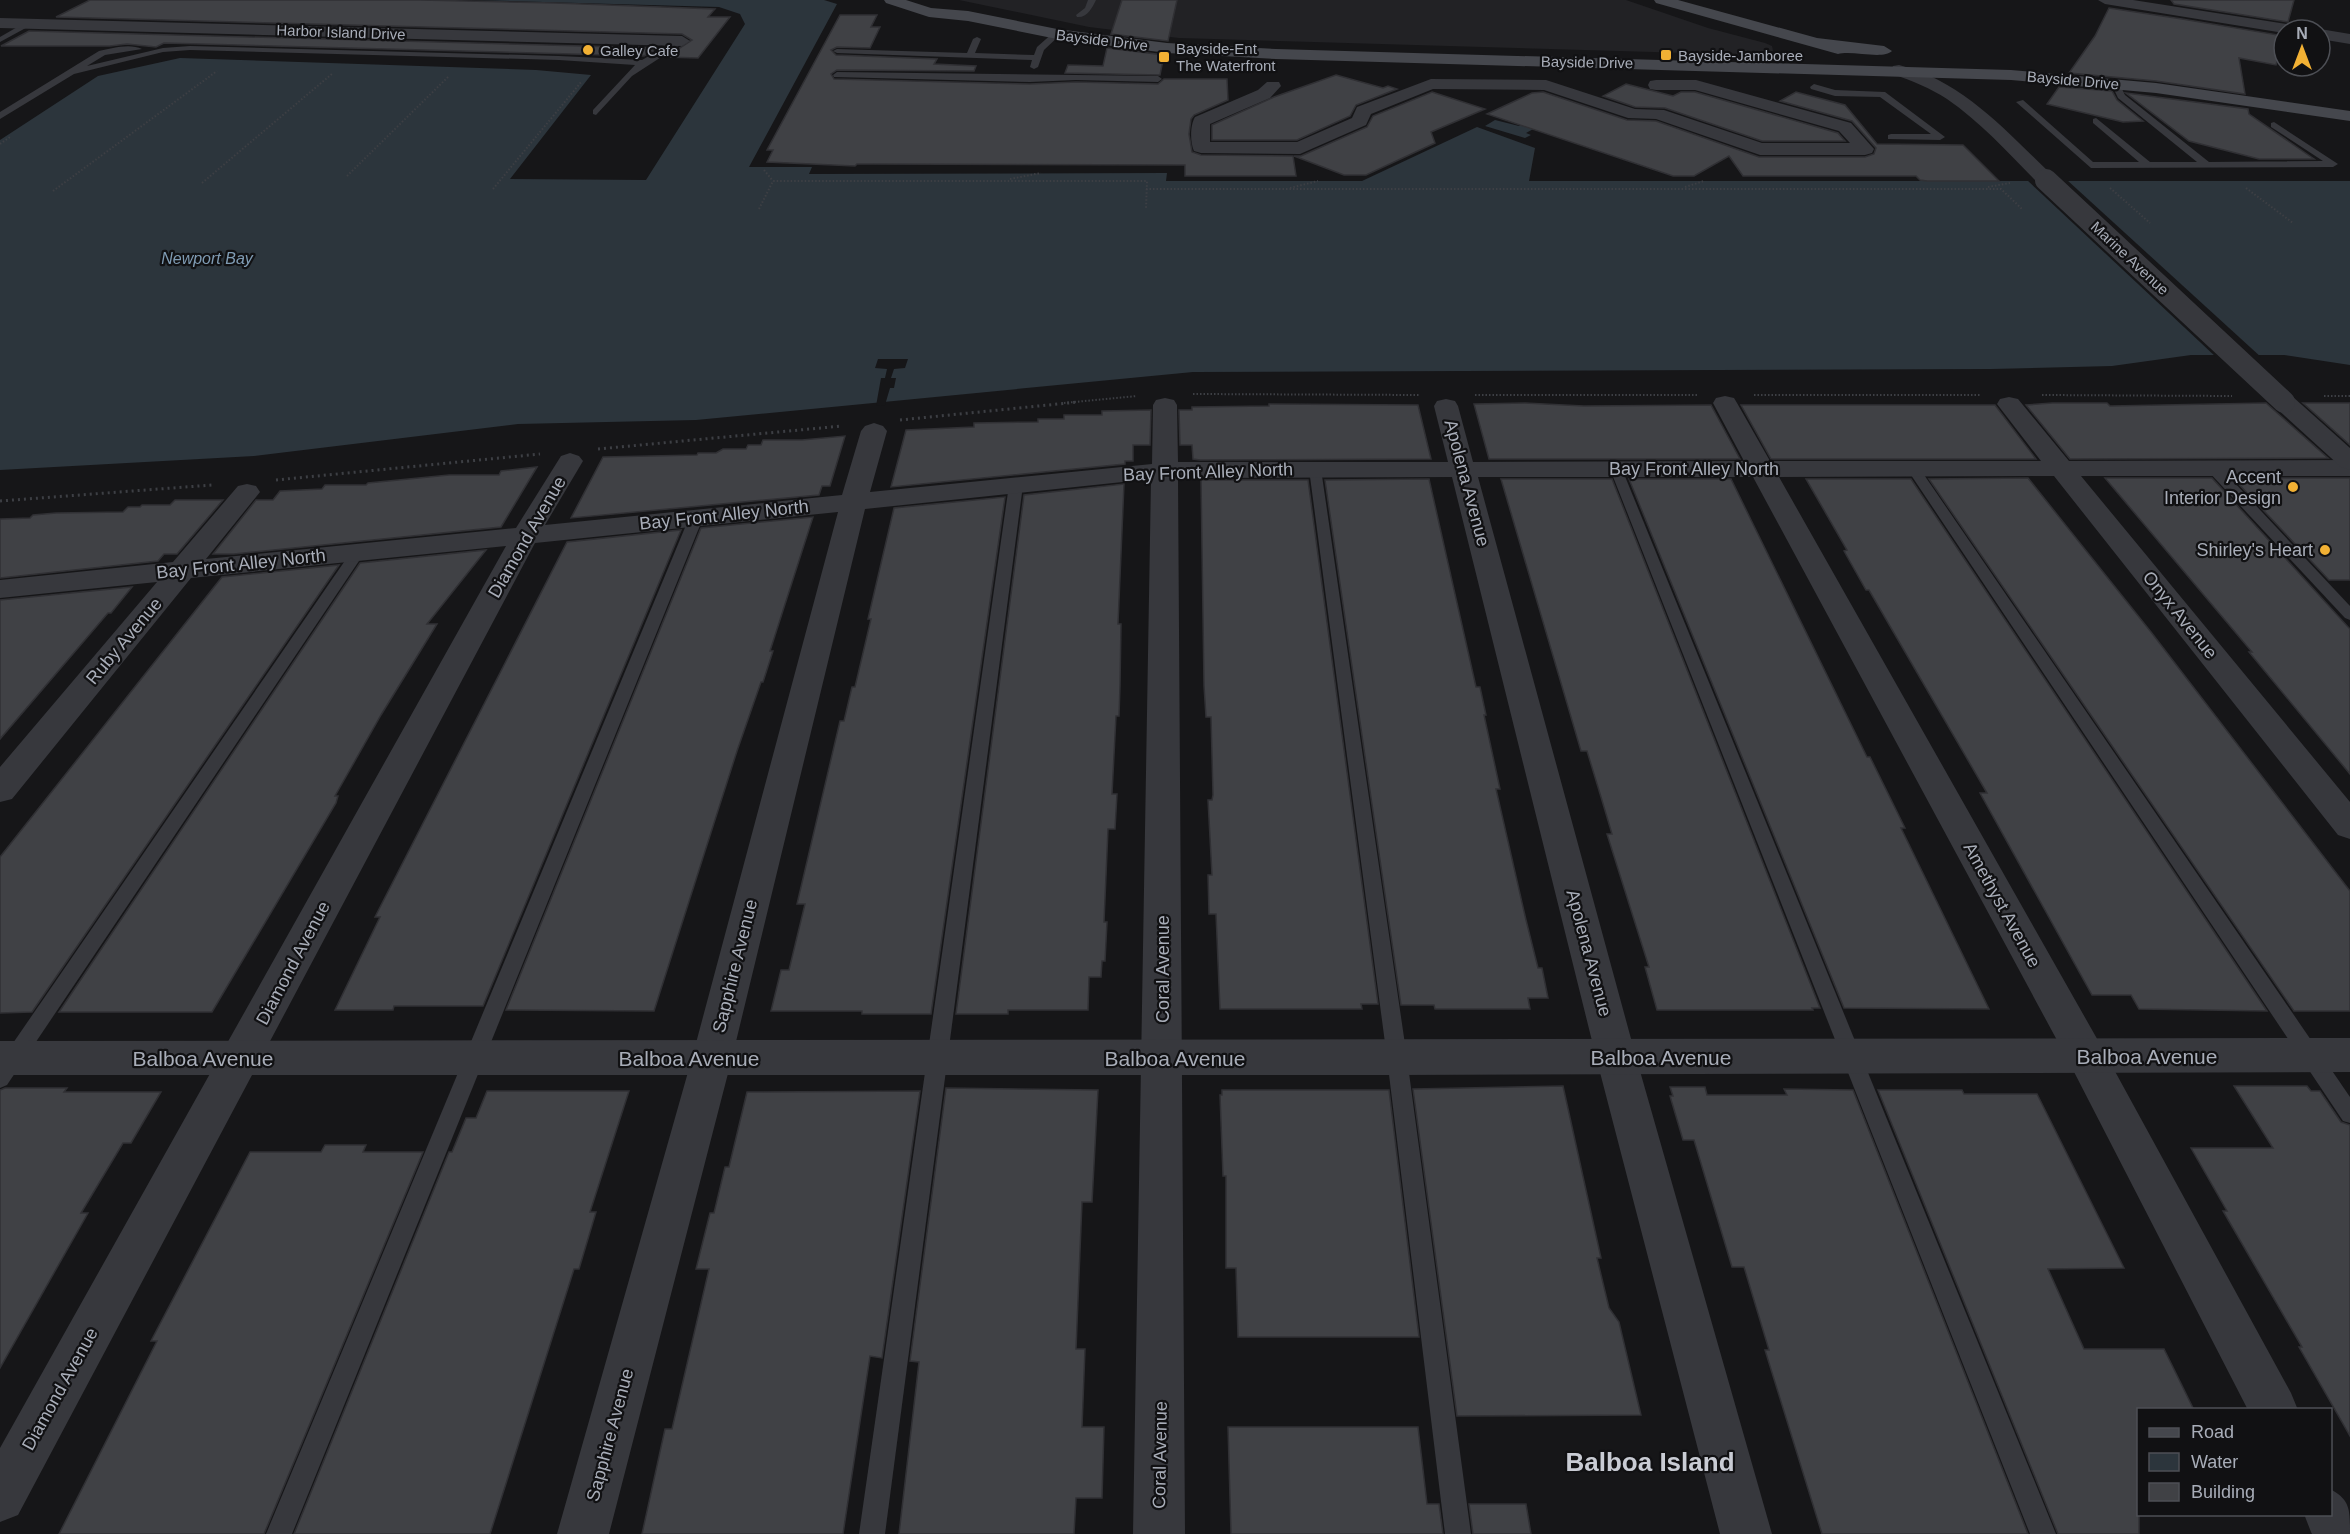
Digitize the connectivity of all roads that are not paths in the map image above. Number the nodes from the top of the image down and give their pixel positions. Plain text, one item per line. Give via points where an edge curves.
1 (891, 0) edge
2 (928, 0) edge
3 (1092, 0) edge
4 (1661, 0) edge
5 (2105, 0) edge
6 (2141, 3) edge
7 (1080, 15) dead end
8 (968, 16) junction
9 (0, 23) edge
10 (29, 24) junction
11 (2272, 26) edge
12 (1782, 33) junction
13 (1057, 34) junction
14 (2332, 36) edge
15 (976, 39) dead end
16 (2350, 39) edge
17 (0, 40) edge
18 (682, 41) joint
19 (837, 51) dead end
20 (969, 56) junction
21 (1037, 58) junction
22 (1903, 60) junction
23 (643, 63) junction
24 (1724, 66) junction
25 (837, 75) dead end
26 (1030, 79) junction
27 (1158, 79) dead end
28 (1273, 79) dead end
29 (2115, 83) junction
30 (1656, 85) dead end
31 (1814, 87) dead end
32 (2020, 102) dead end
33 (596, 112) dead end
34 (0, 116) edge
35 (2350, 116) edge
36 (2096, 121) dead end
37 (2274, 125) dead end
38 (1891, 137) dead end
39 (2148, 165) junction
40 (2207, 165) junction
41 (1725, 403) dead end
42 (2009, 404) dead end
43 (1165, 405) dead end
44 (1446, 406) dead end
45 (874, 431) dead end
46 (570, 461) dead end
47 (2350, 462) edge
48 (2062, 468) junction
49 (2212, 468) junction
50 (2350, 468) edge
51 (1315, 469) junction
52 (1761, 469) junction
53 (1913, 469) junction
54 (1166, 470) junction
55 (1464, 470) junction
56 (1616, 470) junction
57 (1016, 485) junction
58 (247, 492) dead end
59 (854, 501) junction
60 (696, 518) junction
61 (526, 534) junction
62 (358, 552) junction
63 (182, 571) junction
64 (2, 590) edge
65 (2350, 615) edge
66 (0, 789) edge
67 (2350, 826) edge
68 (2311, 1055) junction
69 (2350, 1055) edge
70 (2086, 1056) junction
71 (1850, 1057) junction
72 (242, 1058) junction
73 (474, 1058) junction
74 (712, 1058) junction
75 (938, 1058) junction
76 (1162, 1058) junction
77 (1396, 1058) junction
78 (1616, 1058) junction
79 (5, 1065) edge
80 (2350, 1114) edge
81 (2273, 1408) edge
82 (0, 1497) edge
83 (2330, 1516) edge
84 (279, 1534) edge
85 (583, 1534) edge
86 (872, 1534) edge
87 (1159, 1534) edge
88 (1458, 1534) edge
89 (1746, 1534) edge
90 (2043, 1534) edge
91 (2340, 1534) edge

1 - 8 main road, Bayside Drive via 929,12
2 - 8 main road, Bayside Drive
3 - 7 lane
4 - 12 main road
5 - 6 street
6 - 11 street
8 - 13 main road, Bayside Drive
9 - 10 street, Harbor Island Drive
10 - 17 lane
10 - 18 street, Harbor Island Drive
12 - 22 main road
12 - 24 main road via 1792,50 1791,56
13 - 21 lane
13 - 24 main road, Bayside Drive via 1233,52
14 - 16 street
15 - 20 lane
18 - 23 lane
19 - 20 lane
20 - 21 lane
21 - 26 lane
22 - 24 main road, Bayside Drive
22 - 29 main road, Bayside Drive
22 - 47 street, Marine Avenue, bridge via 1977,115
23 - 33 lane
23 - 34 lane via 559,57 224,48 163,50 71,72
25 - 26 lane
26 - 27 lane
28 - 30 street via 1264,94 1200,121 1201,147 1300,148 1360,121 1363,111 1431,84 1470,84 1546,85 1634,114 1658,114 1760,149 1865,149 1845,127 1696,85
29 - 35 main road, Bayside Drive
29 - 40 lane via 2121,96
31 - 38 lane via 1835,93 1882,94 1940,137
32 - 39 lane via 2091,165
36 - 39 lane
37 - 40 lane via 2333,164
39 - 40 lane
41 - 52 street, Amethyst Avenue
42 - 48 street, Onyx Avenue
43 - 54 street, Coral Avenue
44 - 55 street, Apolena Avenue
45 - 59 street, Sapphire Avenue
46 - 61 street, Diamond Avenue
48 - 49 street, Bay Front Alley North
48 - 53 street, Bay Front Alley North
48 - 67 street, Onyx Avenue
49 - 50 street, Bay Front Alley North
49 - 65 lane
51 - 54 street, Bay Front Alley North
51 - 55 street, Bay Front Alley North
51 - 77 lane
52 - 53 street, Bay Front Alley North
52 - 56 street, Bay Front Alley North
52 - 70 street, Amethyst Avenue
53 - 68 lane
54 - 57 street, Bay Front Alley North
54 - 76 street, Coral Avenue
55 - 56 street, Bay Front Alley North
55 - 78 street, Apolena Avenue
56 - 71 lane
57 - 59 street, Bay Front Alley North
57 - 75 lane
58 - 63 street, Ruby Avenue
59 - 60 street, Bay Front Alley North
59 - 74 street, Sapphire Avenue
60 - 61 street, Bay Front Alley North
60 - 73 lane
61 - 62 street, Bay Front Alley North
61 - 72 street, Diamond Avenue
62 - 63 street, Bay Front Alley North
62 - 79 lane
63 - 64 street, Bay Front Alley North
63 - 66 street, Ruby Avenue
68 - 69 street, Balboa Avenue
68 - 70 street, Balboa Avenue
68 - 80 lane
70 - 71 street, Balboa Avenue
70 - 81 street, Amethyst Avenue
71 - 78 street, Balboa Avenue
71 - 90 lane
72 - 73 street, Balboa Avenue
72 - 79 street, Balboa Avenue
72 - 82 street, Diamond Avenue
73 - 74 street, Balboa Avenue
73 - 84 lane
74 - 75 street, Balboa Avenue
74 - 85 street, Sapphire Avenue
75 - 76 street, Balboa Avenue
75 - 86 lane
76 - 77 street, Balboa Avenue
76 - 87 street, Coral Avenue
77 - 78 street, Balboa Avenue
77 - 88 lane
78 - 89 street, Apolena Avenue
83 - 91 street

